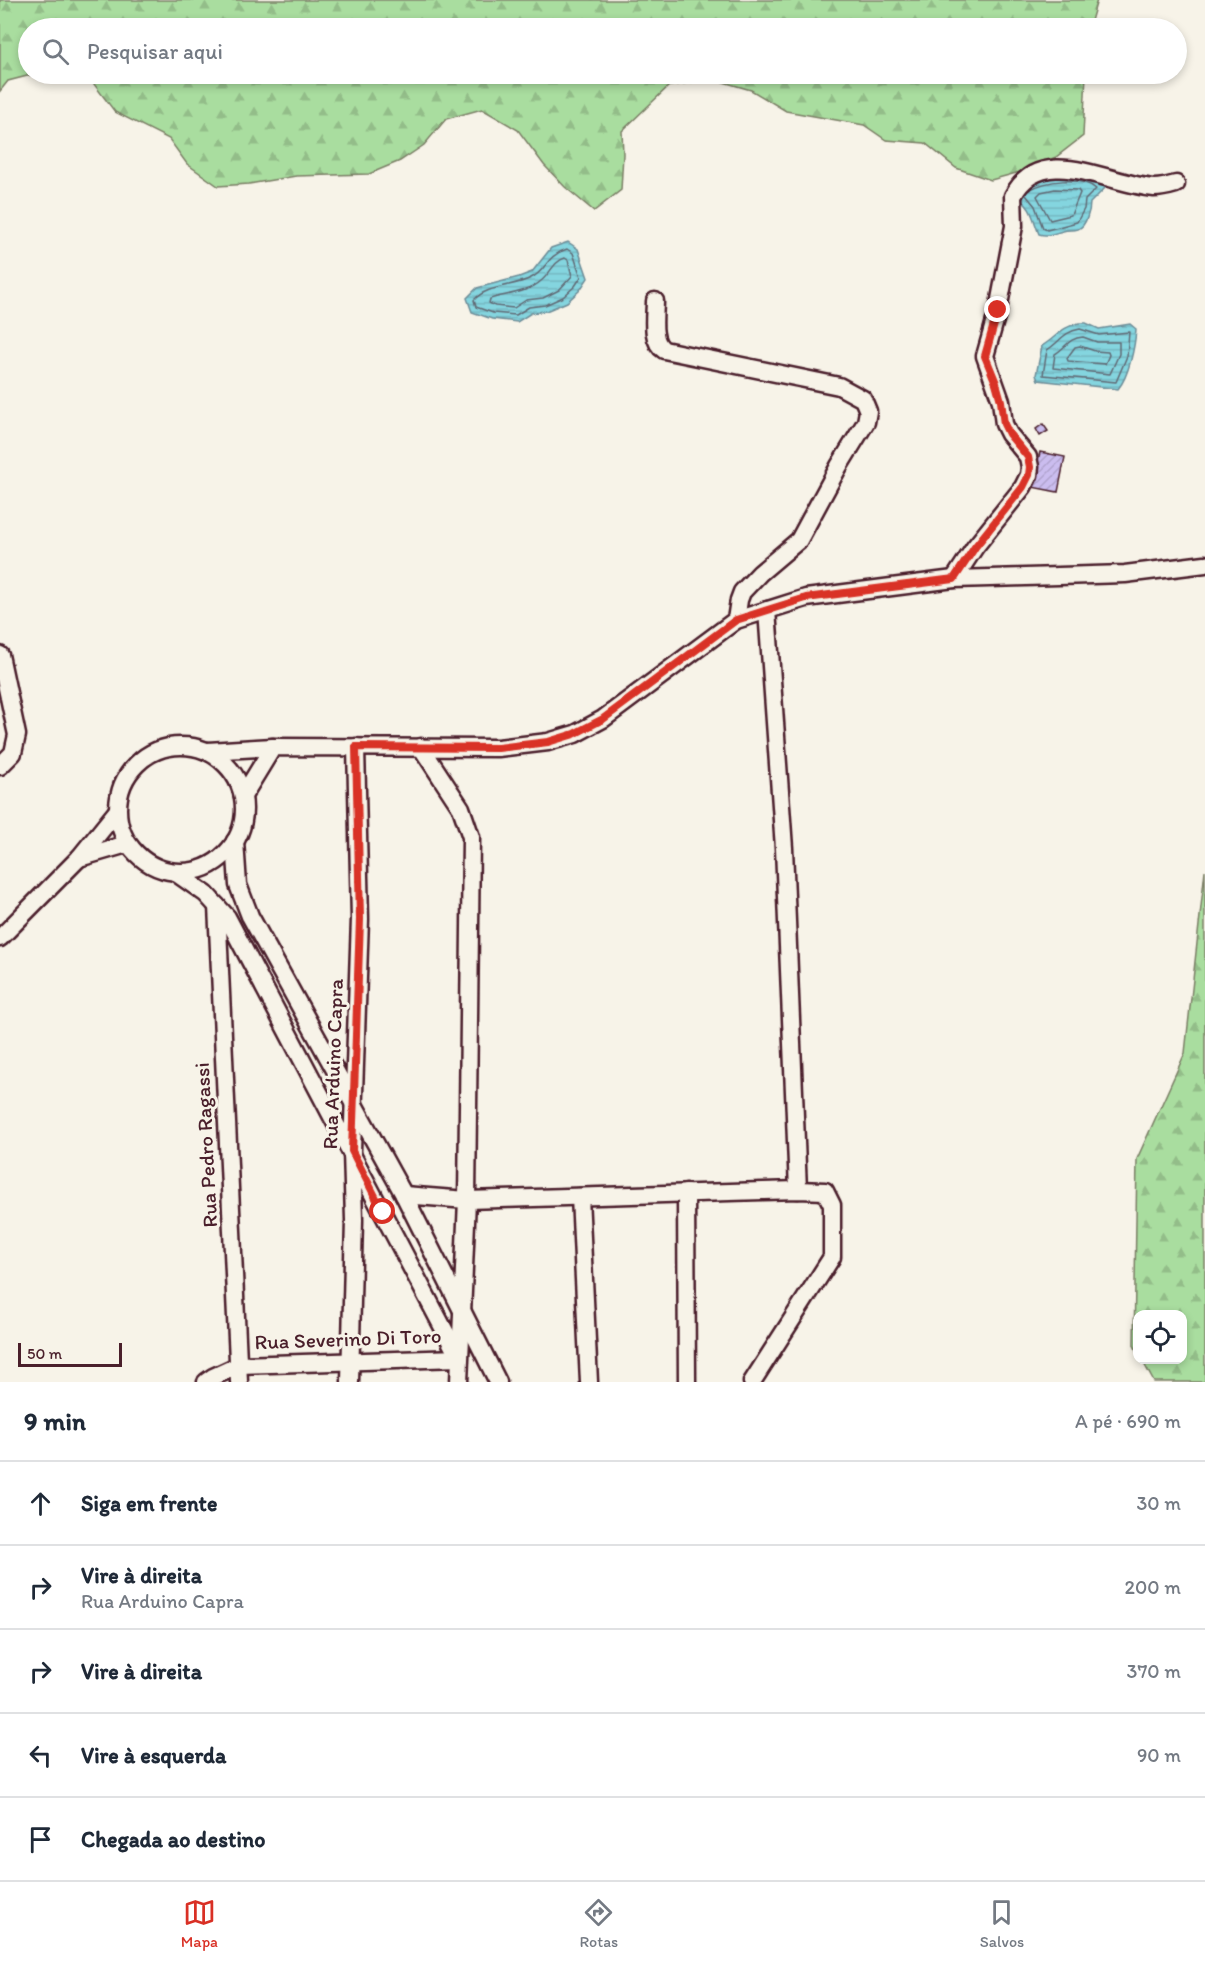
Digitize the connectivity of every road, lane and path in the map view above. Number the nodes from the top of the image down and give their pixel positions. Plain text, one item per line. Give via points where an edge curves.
1 (1176, 184) dead end
2 (655, 301) dead end
3 (1205, 564) edge
4 (954, 579) junction
5 (767, 610) junction
6 (736, 620) junction
7 (0, 655) edge
8 (273, 747) junction
9 (356, 747) junction
10 (421, 747) junction
11 (207, 751) junction
12 (0, 766) edge
13 (243, 796) junction
14 (117, 811) junction
15 (235, 841) junction
16 (127, 844) junction
17 (79, 858) junction
18 (176, 873) junction
19 (217, 906) junction
20 (0, 938) edge
21 (354, 1106) junction
22 (352, 1151) junction
23 (798, 1190) junction
24 (686, 1193) junction
25 (404, 1195) junction
26 (580, 1197) junction
27 (467, 1200) junction
28 (383, 1212) junction
29 (354, 1220) junction
30 (462, 1311) junction
31 (459, 1358) junction
32 (350, 1363) junction
33 (239, 1374) edge
34 (206, 1382) edge
35 (350, 1382) edge
36 (459, 1382) edge
37 (470, 1382) edge
38 (498, 1382) edge
39 (589, 1382) edge
40 (687, 1382) edge
41 (752, 1382) edge

1 - 4 street via 1155,188 1076,170 1049,169 1035,172 1015,192 1014,226 985,356 999,392 1004,424 1028,457 1029,475
2 - 6 street via 656,339 664,350 840,386 863,399 868,411 866,422 799,540 742,592
3 - 4 street via 1125,574
4 - 5 street via 806,598
5 - 6 street
5 - 23 street via 784,848
6 - 10 street via 603,719 574,734 548,742 498,748
7 - 12 street via 16,735 13,753
8 - 9 street
8 - 11 street
8 - 13 street
9 - 10 street
9 - 21 street, Rua Arduino Capra via 360,919
10 - 27 street via 461,808 471,837
11 - 13 street via 234,774
11 - 14 street via 173,746 151,753 133,768 121,788
13 - 15 street via 243,819
14 - 16 street
14 - 17 street
15 - 18 street via 210,865
15 - 21 street via 238,885 250,916
16 - 17 street
16 - 18 street via 153,867
17 - 20 street
18 - 19 street
19 - 22 street via 227,917
19 - 33 street, Rua Pedro Ragassi
21 - 22 street, Rua Arduino Capra
21 - 25 street
22 - 28 street
22 - 29 street, Rua Arduino Capra
23 - 24 street
23 - 41 street via 825,1191 832,1205 832,1257
24 - 26 street
24 - 40 street
25 - 27 street
25 - 30 street
26 - 27 street
26 - 39 street
27 - 30 street
28 - 29 street
28 - 31 street
29 - 32 street, Rua Arduino Capra
30 - 31 street
30 - 38 street
31 - 32 street, Rua Severino Di Toro
31 - 36 street
31 - 37 street
32 - 33 street, Rua Severino Di Toro
32 - 35 street, Rua Arduino Capra
33 - 34 street via 213,1377

